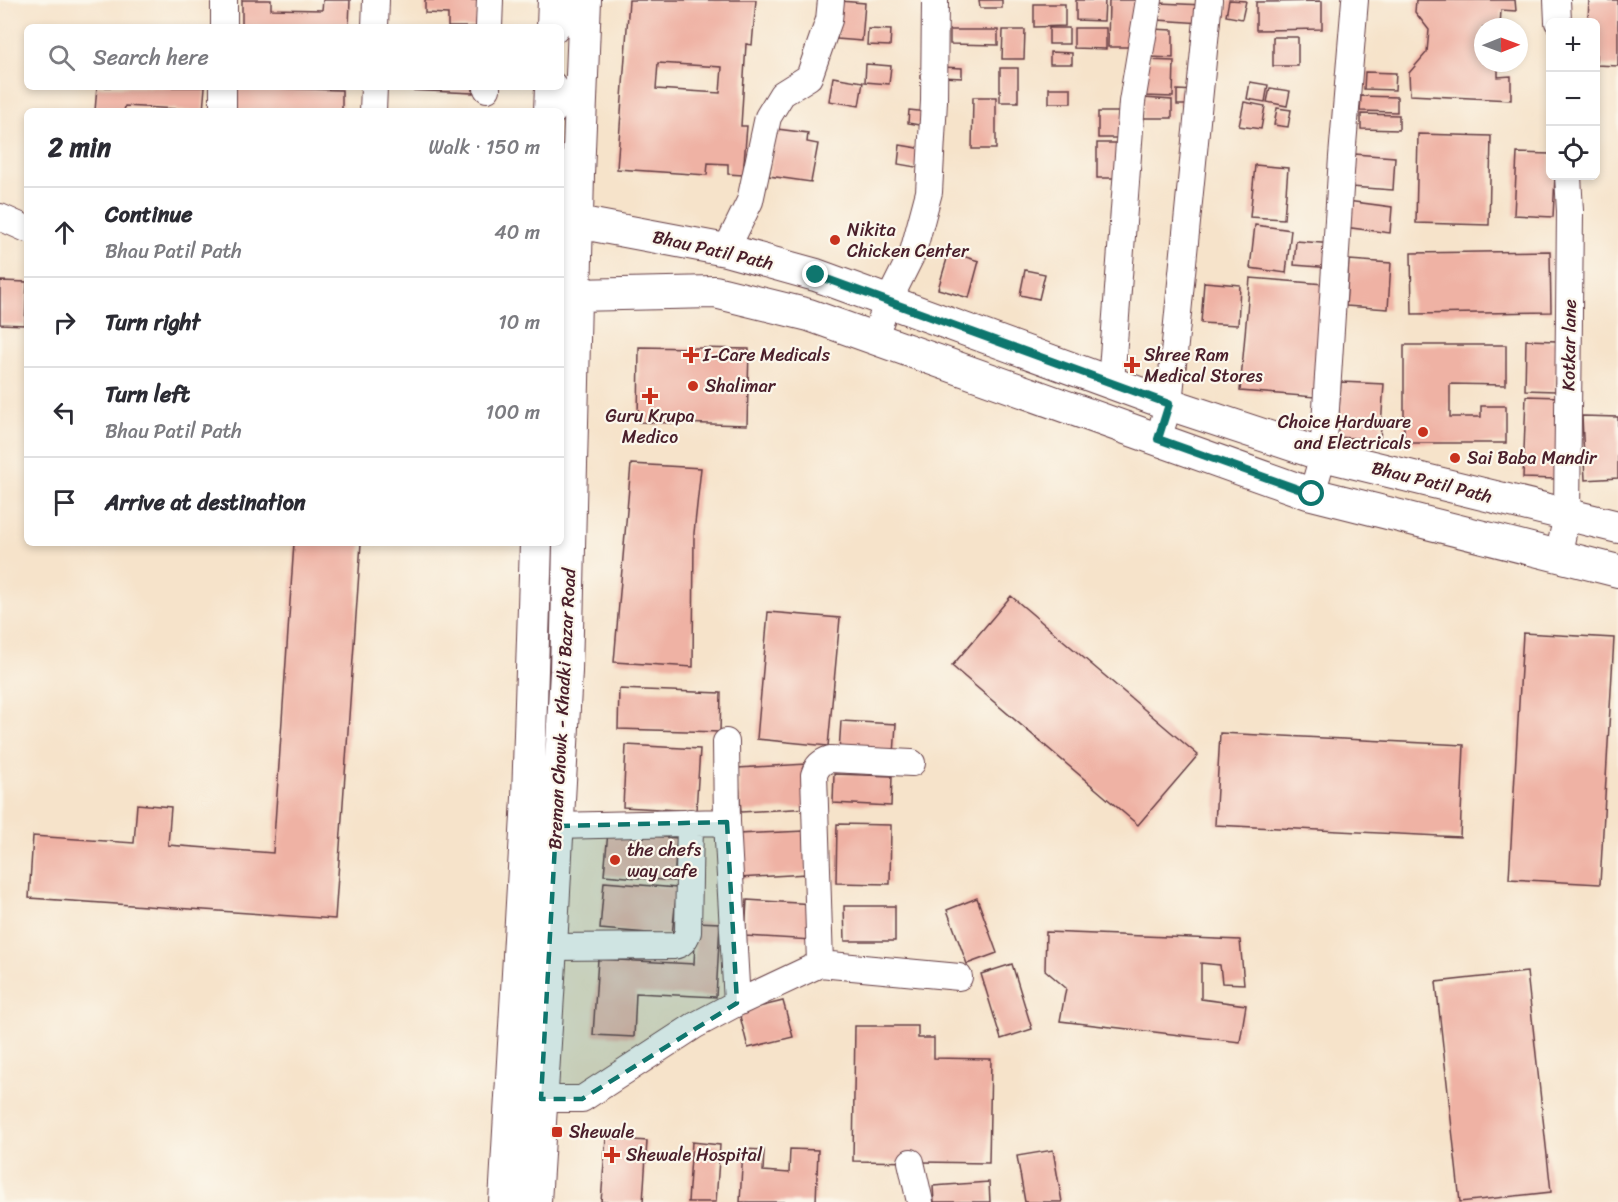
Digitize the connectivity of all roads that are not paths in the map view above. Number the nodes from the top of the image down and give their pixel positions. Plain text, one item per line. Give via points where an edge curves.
1 (224, 0) edge
2 (376, 0) edge
3 (490, 0) edge
4 (555, 0) edge
5 (585, 0) edge
6 (831, 0) edge
7 (935, 0) edge
8 (1149, 0) edge
9 (1209, 0) edge
10 (1355, 0) edge
11 (1557, 0) edge
12 (1558, 18) edge
13 (224, 24) edge
14 (375, 24) edge
15 (489, 24) edge
16 (554, 24) edge
17 (223, 90) edge
18 (374, 90) edge
19 (551, 90) edge
20 (223, 108) edge
21 (373, 108) edge
22 (550, 108) edge
23 (1568, 180) edge
24 (0, 217) edge
25 (569, 222) edge
26 (24, 228) edge
27 (726, 250) junction
28 (568, 294) edge
29 (888, 302) junction
30 (874, 338) junction
31 (1057, 363) junction
32 (1111, 383) junction
33 (1045, 399) junction
34 (1169, 404) junction
35 (1158, 439) junction
36 (1323, 455) junction
37 (1312, 494) junction
38 (1567, 515) junction
39 (1618, 526) edge
40 (536, 546) edge
41 (1558, 557) junction
42 (1618, 571) edge
43 (726, 742) dead end
44 (912, 763) dead end
45 (690, 822) junction
46 (727, 822) junction
47 (556, 826) junction
48 (551, 947) junction
49 (820, 964) junction
50 (959, 977) dead end
51 (737, 1003) junction
52 (541, 1099) junction
53 (911, 1162) dead end
54 (505, 1202) edge
55 (535, 1202) edge
56 (920, 1202) edge

1 - 13 street
2 - 14 street
3 - 15 street
4 - 16 main road
5 - 25 main road, Breman Chowk - Khadki Bazar Road
6 - 27 street via 829,20 809,77 782,94 768,117 750,201
7 - 29 street via 929,192 913,252
8 - 32 street via 1132,102
9 - 34 street
10 - 36 street
11 - 12 street
17 - 20 street
18 - 21 street
19 - 22 main road
23 - 38 street, Kotkar lane
24 - 26 street
25 - 27 main road, Bhau Patil Path
25 - 28 main road, Breman Chowk - Khadki Bazar Road
27 - 29 main road, Bhau Patil Path via 816,275
28 - 30 main road via 715,292 809,315
28 - 47 main road, Breman Chowk - Khadki Bazar Road via 566,671
29 - 30 street
29 - 31 main road, Bhau Patil Path
30 - 33 main road
31 - 32 main road, Bhau Patil Path
31 - 33 main road
32 - 34 main road, Bhau Patil Path
33 - 35 main road
34 - 35 street
34 - 36 main road, Bhau Patil Path
35 - 37 main road
36 - 37 street
36 - 38 main road, Bhau Patil Path
37 - 41 main road
38 - 39 main road, Bhau Patil Path
38 - 41 street, Kotkar lane
40 - 54 main road, Breman Chowk - Khadki Bazar Road via 528,798
41 - 42 main road
43 - 46 street
44 - 49 street via 830,759 816,770
45 - 46 street
45 - 47 street
45 - 48 street via 688,932 679,946
46 - 51 street
47 - 48 main road, Breman Chowk - Khadki Bazar Road
48 - 52 main road, Breman Chowk - Khadki Bazar Road
49 - 50 street
49 - 51 street
51 - 52 street via 694,1026 582,1099
52 - 55 main road, Breman Chowk - Khadki Bazar Road
53 - 56 street

